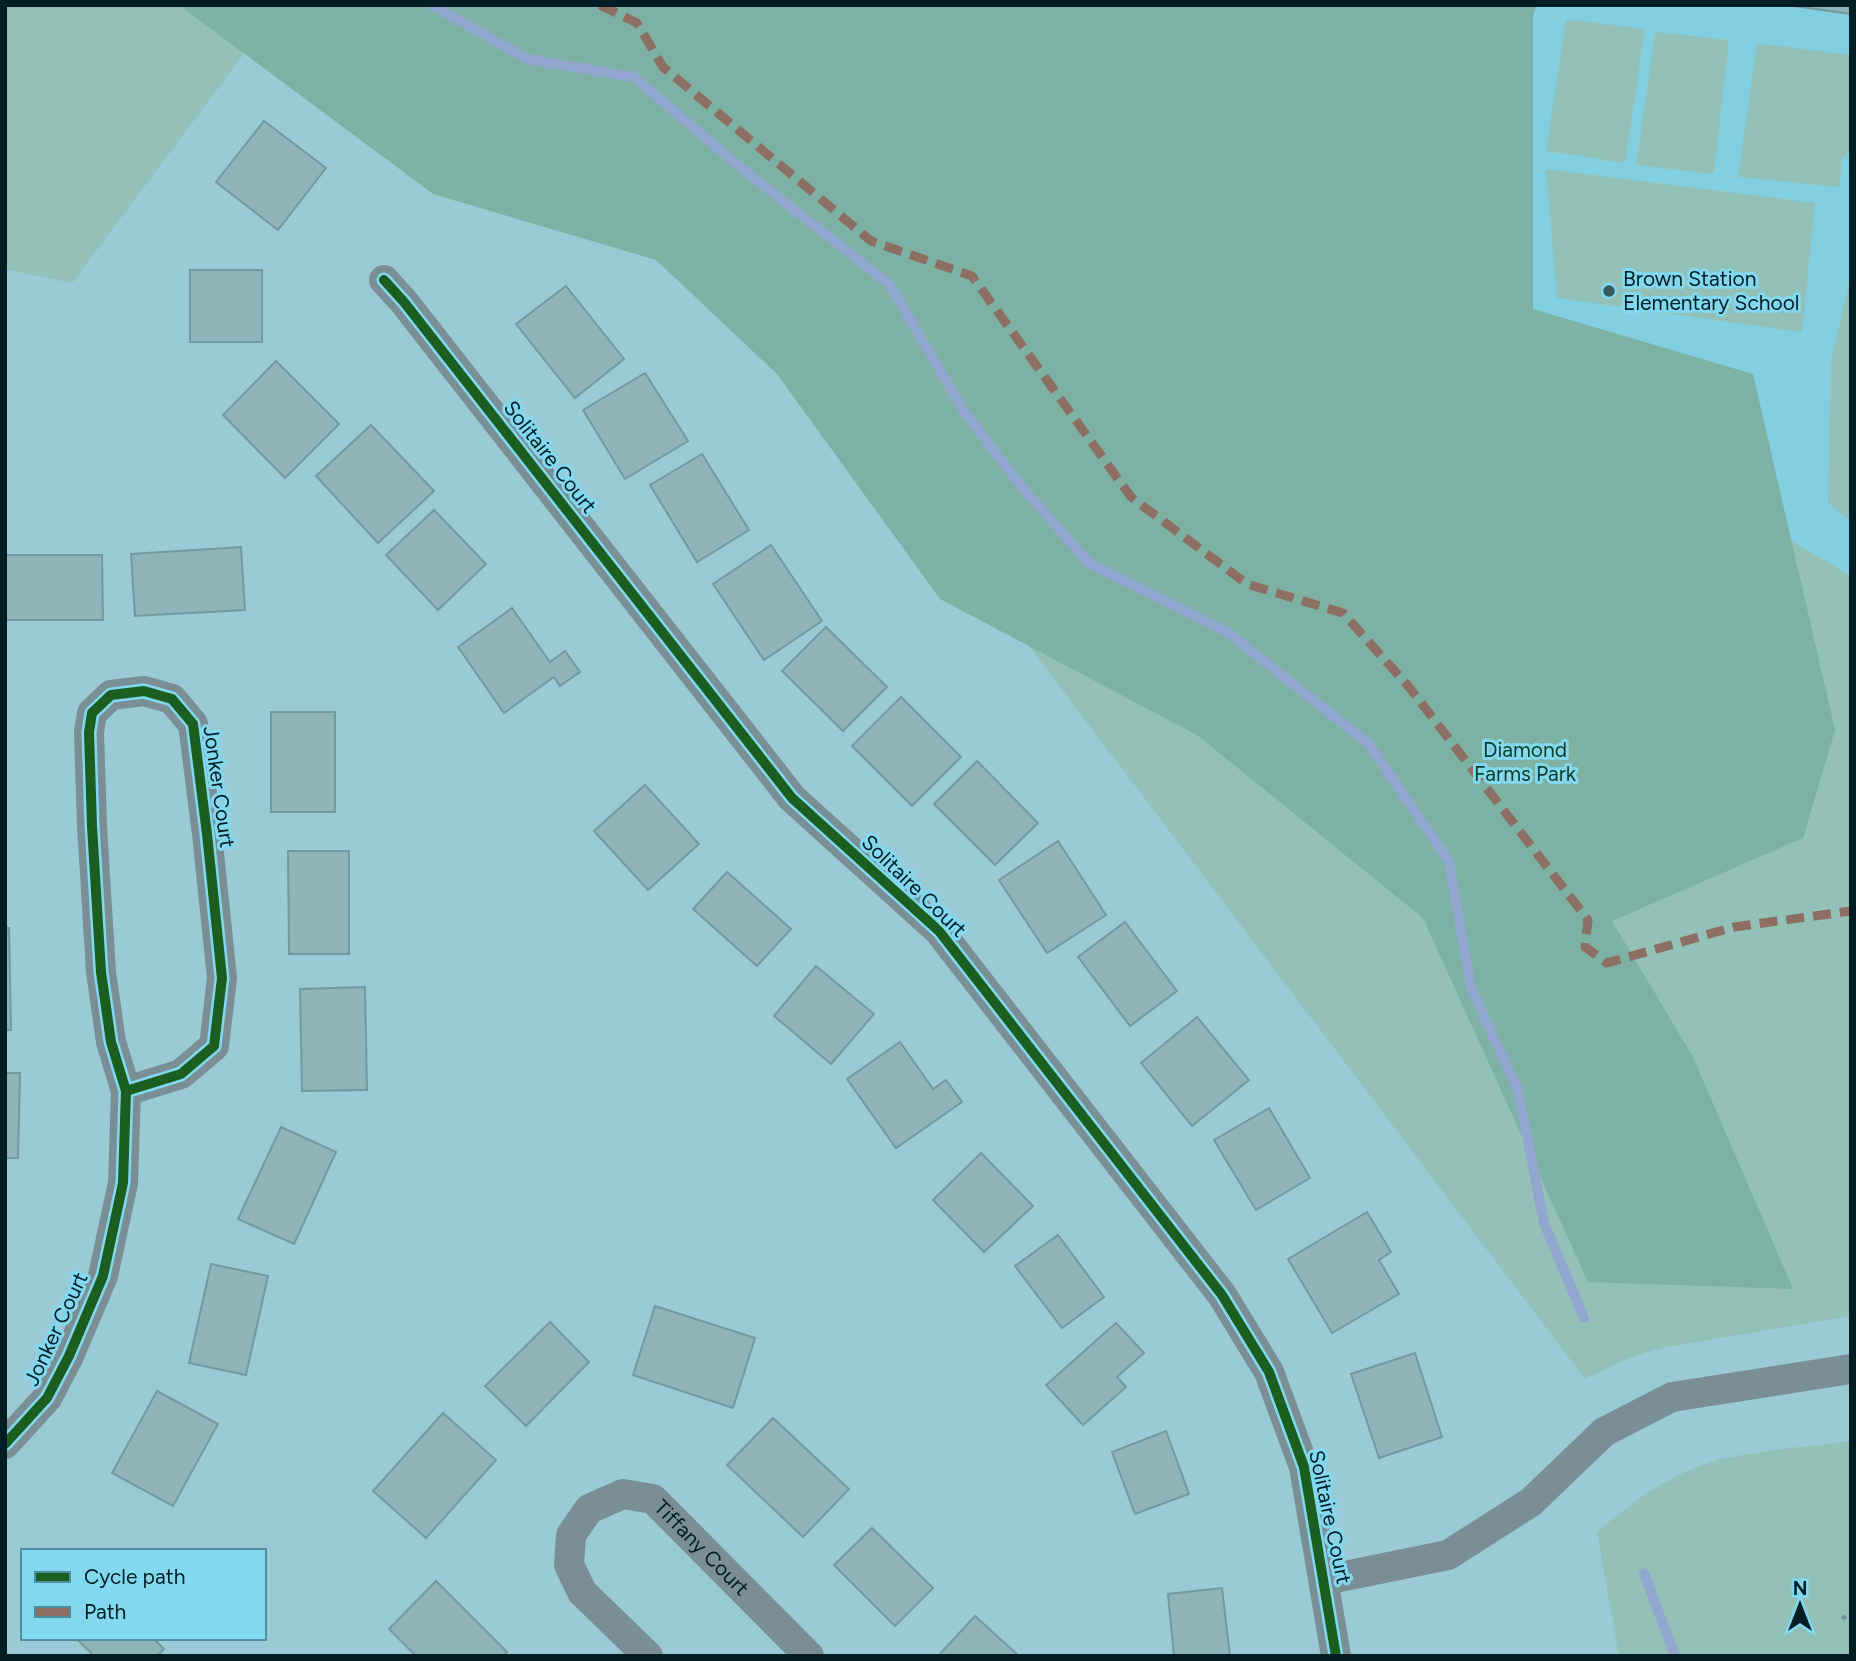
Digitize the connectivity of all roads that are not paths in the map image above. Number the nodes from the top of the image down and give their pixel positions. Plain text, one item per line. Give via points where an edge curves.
1 (384, 280) dead end
2 (126, 1091) junction
3 (1851, 1369) edge
4 (5, 1444) edge
5 (1325, 1580) junction
6 (648, 1656) edge
7 (809, 1656) edge
8 (1336, 1656) edge

1 - 5 street, Solitaire Court via 792,798 939,931 1222,1295 1269,1372 1304,1467
2 - 2 street, Jonker Court via 111,1042 101,972 89,732 93,713 111,695 144,691 172,699 193,724 222,978 214,1046 181,1074
2 - 4 street, Jonker Court via 123,1182 103,1276 47,1398
3 - 5 street, Solitaire Court via 1672,1397 1604,1432 1531,1502 1448,1555
5 - 8 street, Solitaire Court
6 - 7 street, Tiffany Court via 582,1592 569,1565 571,1535 589,1509 623,1494 653,1499

